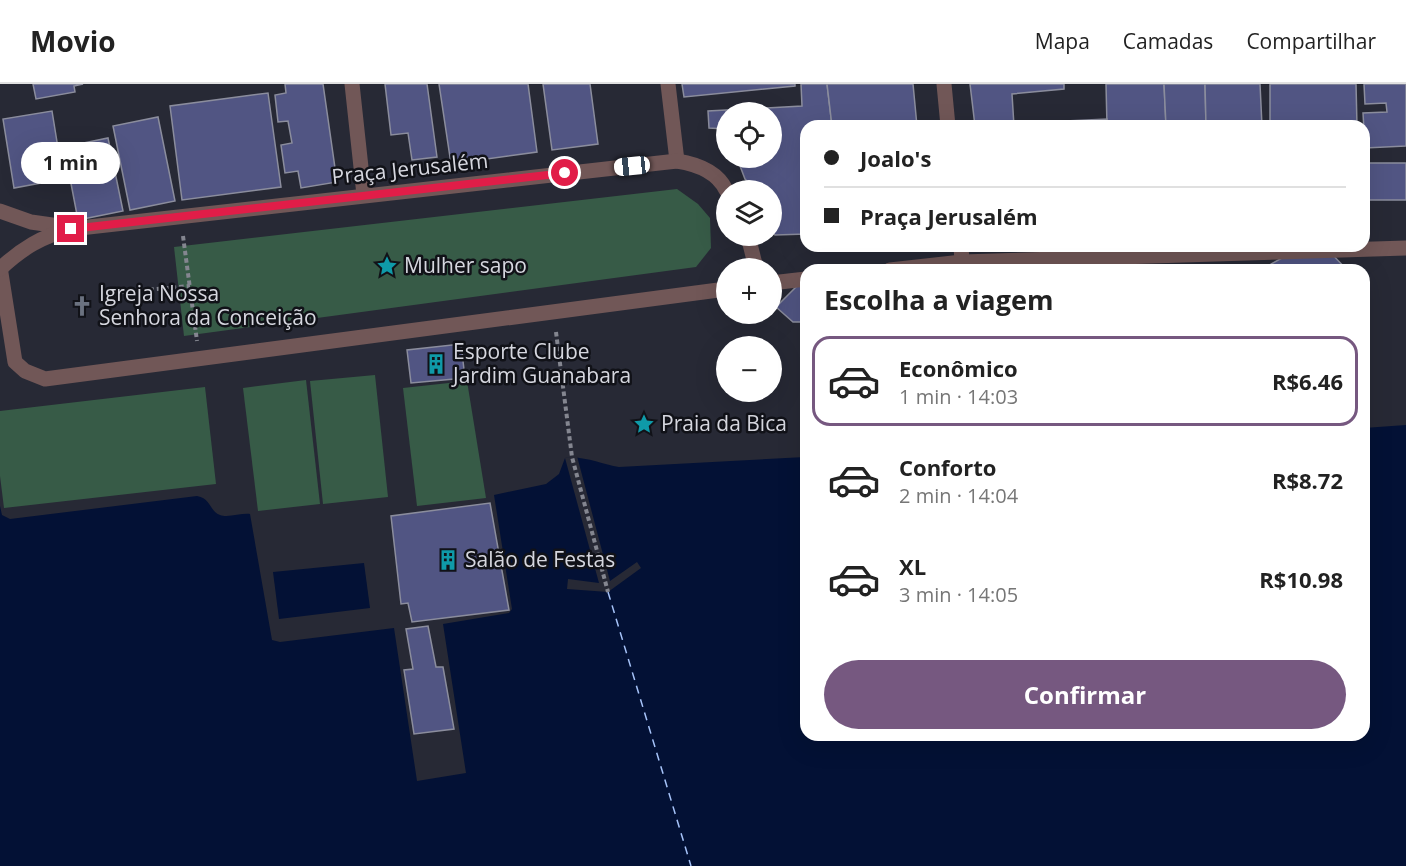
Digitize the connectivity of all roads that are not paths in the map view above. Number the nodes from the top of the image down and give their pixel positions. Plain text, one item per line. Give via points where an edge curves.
1 (352, 84) edge
2 (668, 84) edge
3 (944, 84) edge
4 (947, 120) edge
5 (677, 161) junction
6 (718, 180) edge
7 (364, 195) junction
8 (0, 211) edge
9 (87, 227) junction
10 (1406, 248) edge
11 (1370, 249) edge
12 (962, 252) edge
13 (1279, 252) edge
14 (963, 262) junction
15 (945, 264) edge
16 (0, 268) edge
17 (800, 280) edge
18 (782, 282) edge
19 (716, 290) edge

1 - 7 street
2 - 5 street
3 - 4 street
5 - 6 street, Praça Jerusalém via 698,164
5 - 7 street, Praça Jerusalém
7 - 9 street, Praça Jerusalém
8 - 9 street, Praça Jerusalém via 45,225
9 - 16 street, Praça Jerusalém via 39,240
10 - 11 street
12 - 14 street
13 - 14 street
14 - 15 street
16 - 19 street via 15,362 45,379
17 - 18 street

